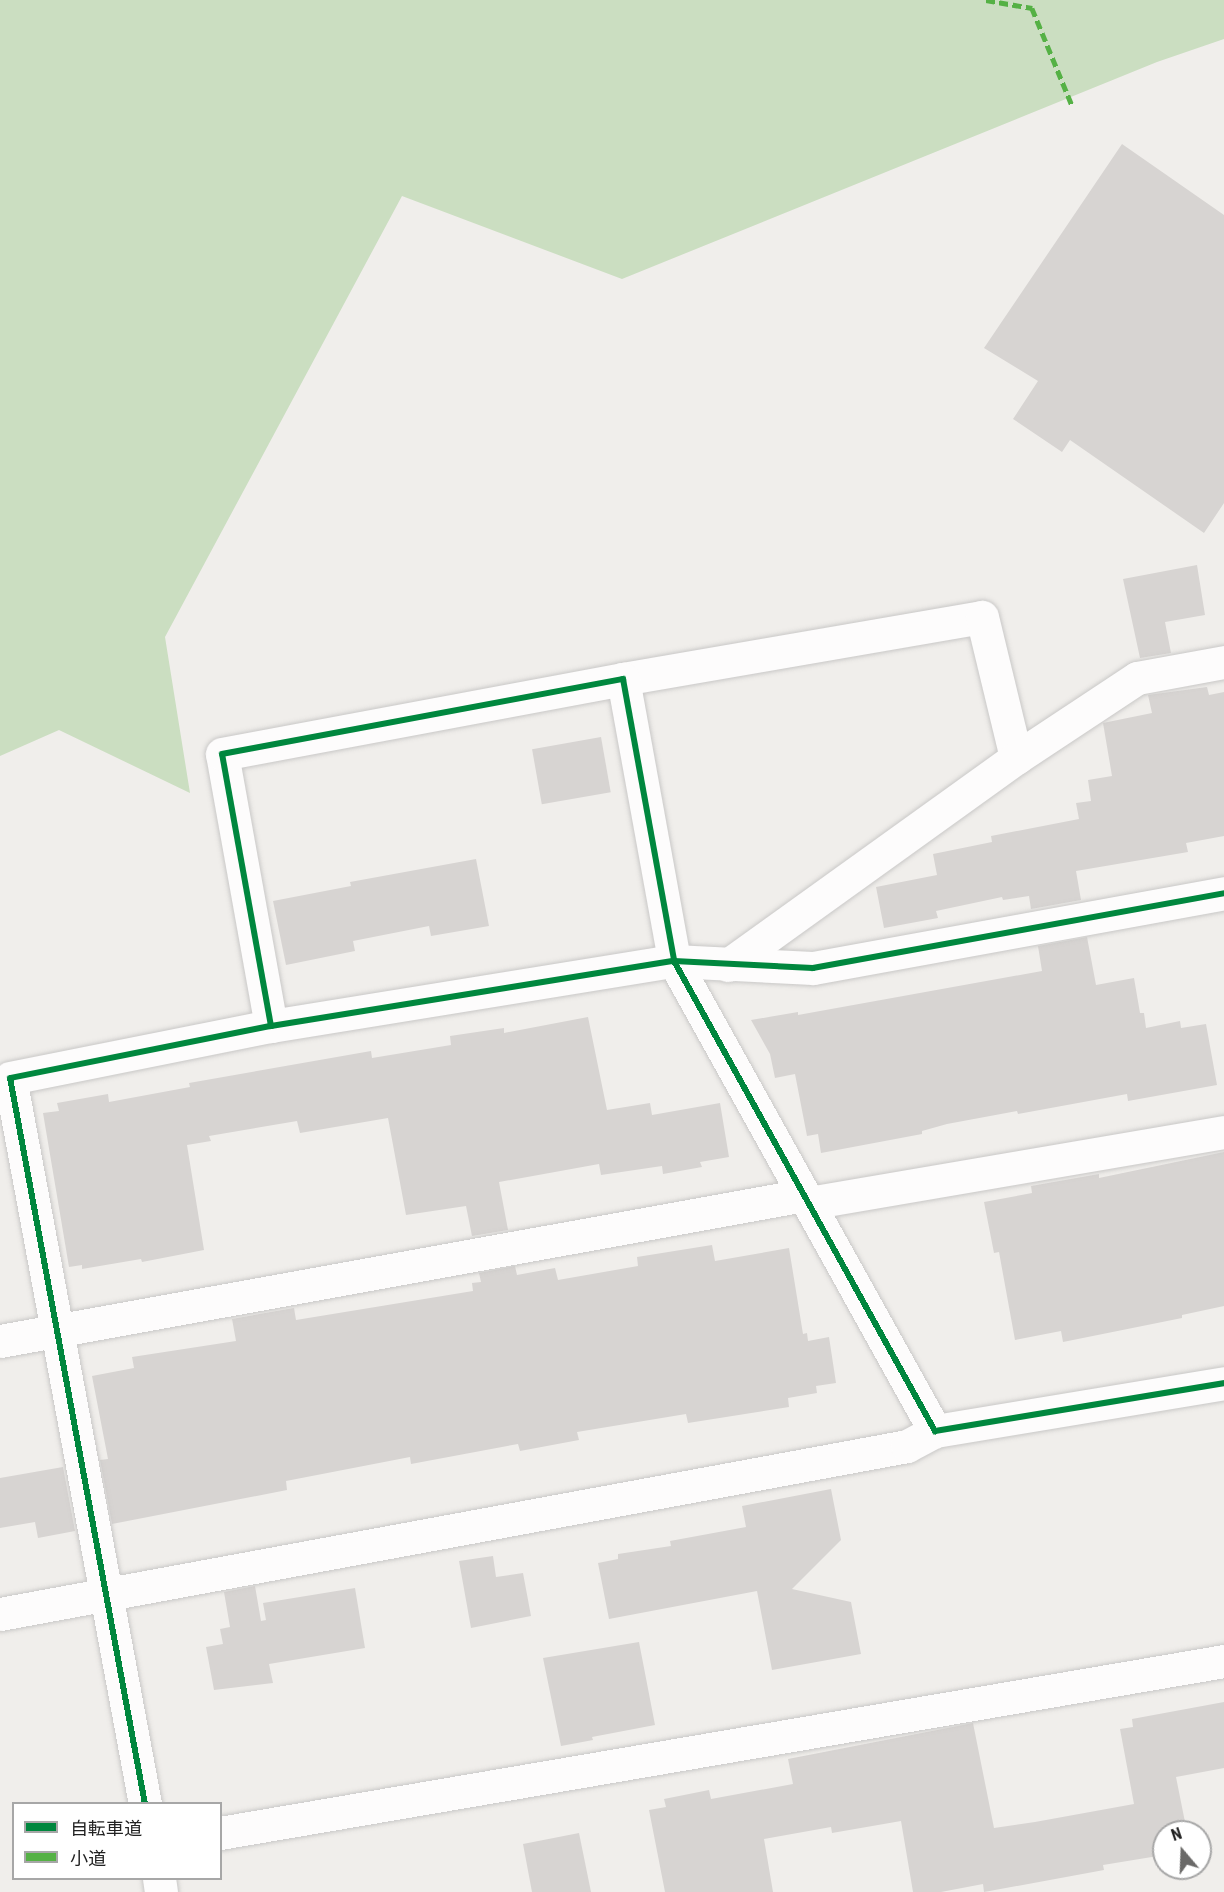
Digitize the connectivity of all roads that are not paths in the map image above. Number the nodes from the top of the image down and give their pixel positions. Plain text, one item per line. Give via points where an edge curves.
1 (1224, 662) edge
2 (623, 679) junction
3 (1016, 758) junction
4 (1224, 893) edge
5 (674, 961) junction
6 (728, 965) junction
7 (271, 1026) junction
8 (5, 1079) edge
9 (1224, 1132) edge
10 (806, 1199) junction
11 (56, 1330) junction
12 (0, 1341) edge
13 (1224, 1383) edge
14 (935, 1431) junction
15 (106, 1595) junction
16 (0, 1614) edge
17 (1224, 1660) edge
18 (145, 1802) edge
19 (222, 1833) edge

1 - 3 street via 1137,678
2 - 3 street via 982,616
2 - 5 street
2 - 7 street via 222,754
3 - 6 street
4 - 6 street via 813,968
5 - 6 street
5 - 7 street
5 - 10 street
7 - 8 street
8 - 11 street
9 - 10 street
10 - 11 street
10 - 14 street
11 - 12 street
11 - 15 street
13 - 14 street
14 - 15 street via 907,1446
15 - 16 street
15 - 18 street
17 - 19 street

